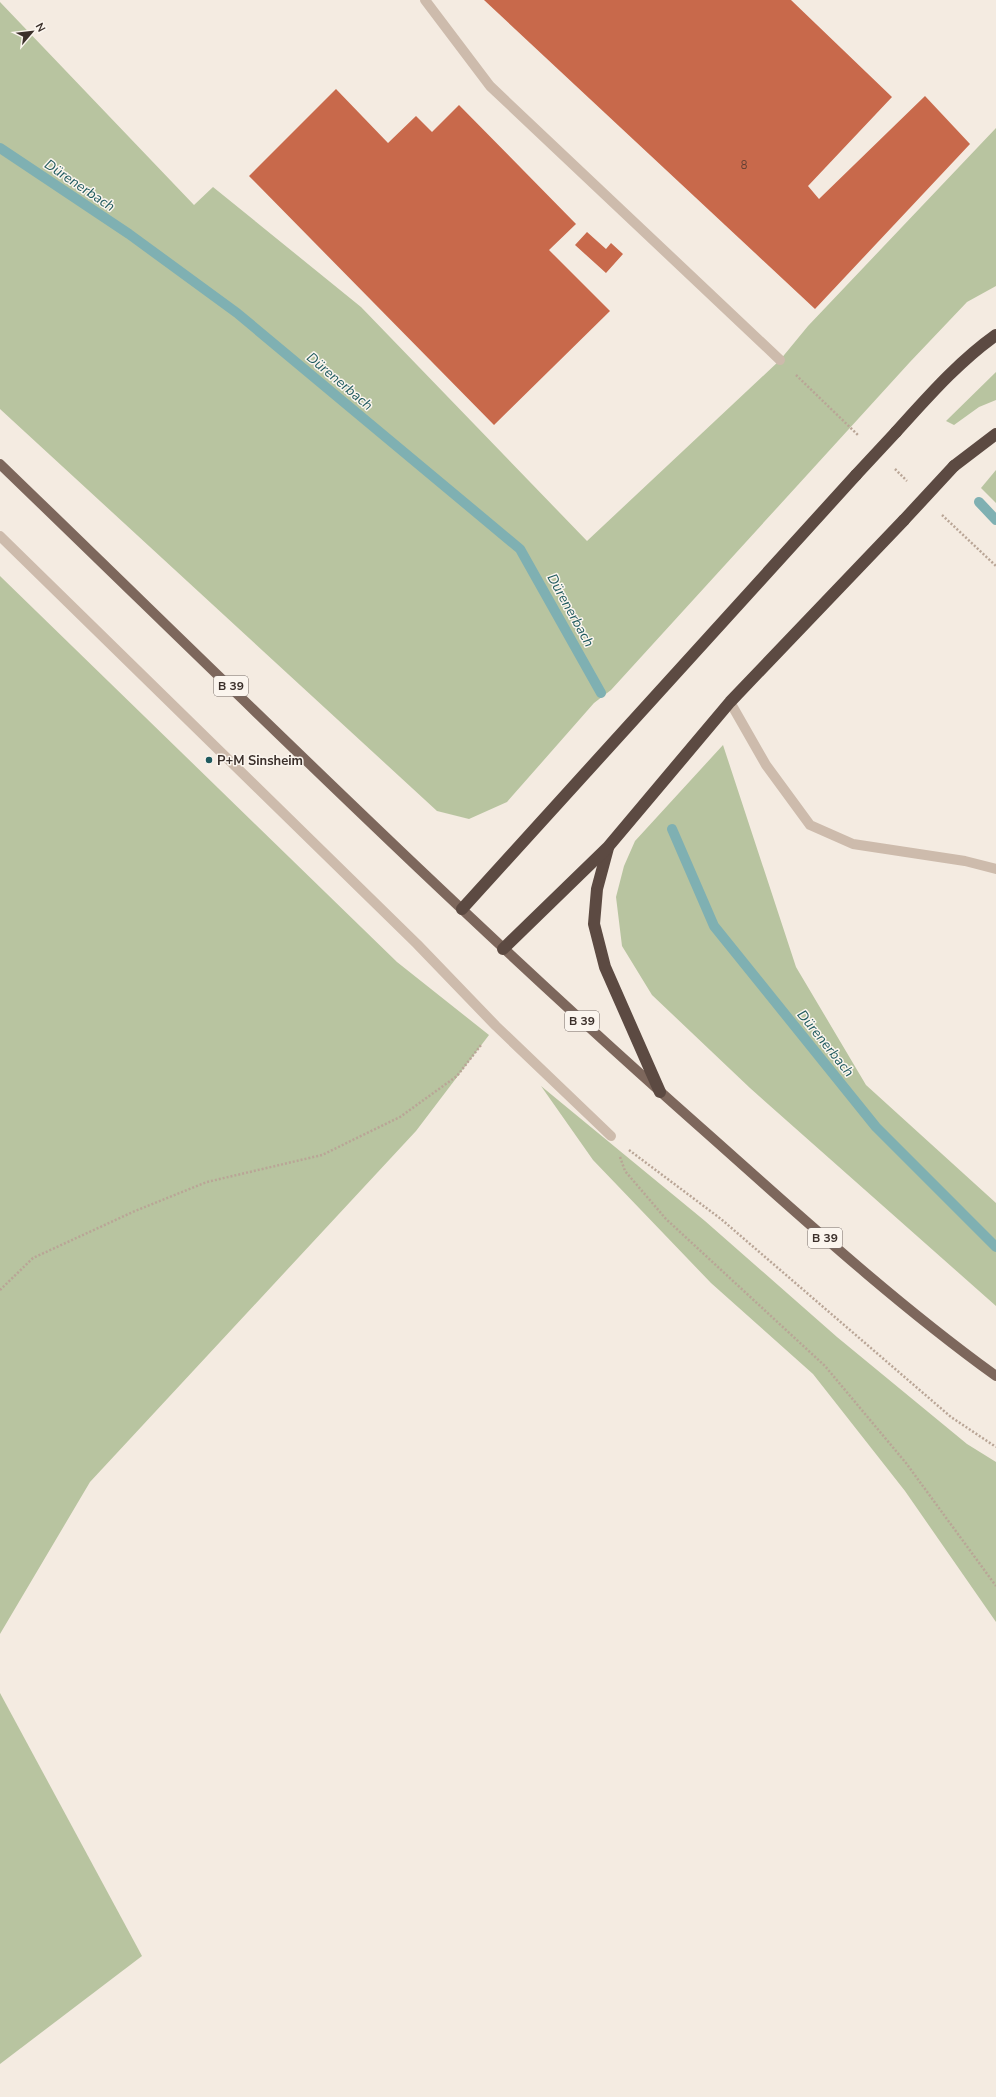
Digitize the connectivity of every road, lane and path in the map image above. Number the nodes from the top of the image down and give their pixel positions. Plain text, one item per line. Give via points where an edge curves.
1 (425, 0) edge
2 (996, 335) edge
3 (780, 360) dead end
4 (996, 434) edge
5 (0, 464) edge
6 (0, 536) edge
7 (730, 702) junction
8 (608, 847) junction
9 (996, 870) edge
10 (462, 909) junction
11 (504, 949) junction
12 (496, 1026) junction
13 (660, 1092) junction
14 (611, 1136) junction
15 (0, 1290) edge
16 (996, 1376) edge
17 (996, 1447) edge
18 (996, 1586) edge

1 - 3 lane via 490,86
2 - 10 highway, bridge via 977,348 946,377
4 - 7 highway, bridge via 954,466
5 - 10 main road, B 39
6 - 12 lane via 417,944
7 - 8 highway
7 - 9 lane via 766,765 810,825 853,844 965,861
8 - 11 highway
8 - 13 highway via 597,889 594,924 605,967
10 - 11 main road, B 39
11 - 13 main road, B 39
12 - 14 lane
12 - 15 path via 457,1076 400,1117 322,1155 207,1182 135,1211 33,1258
13 - 16 main road, B 39 via 892,1297
14 - 17 path via 721,1219 951,1417
14 - 18 path via 625,1171 666,1219 825,1366 906,1463

